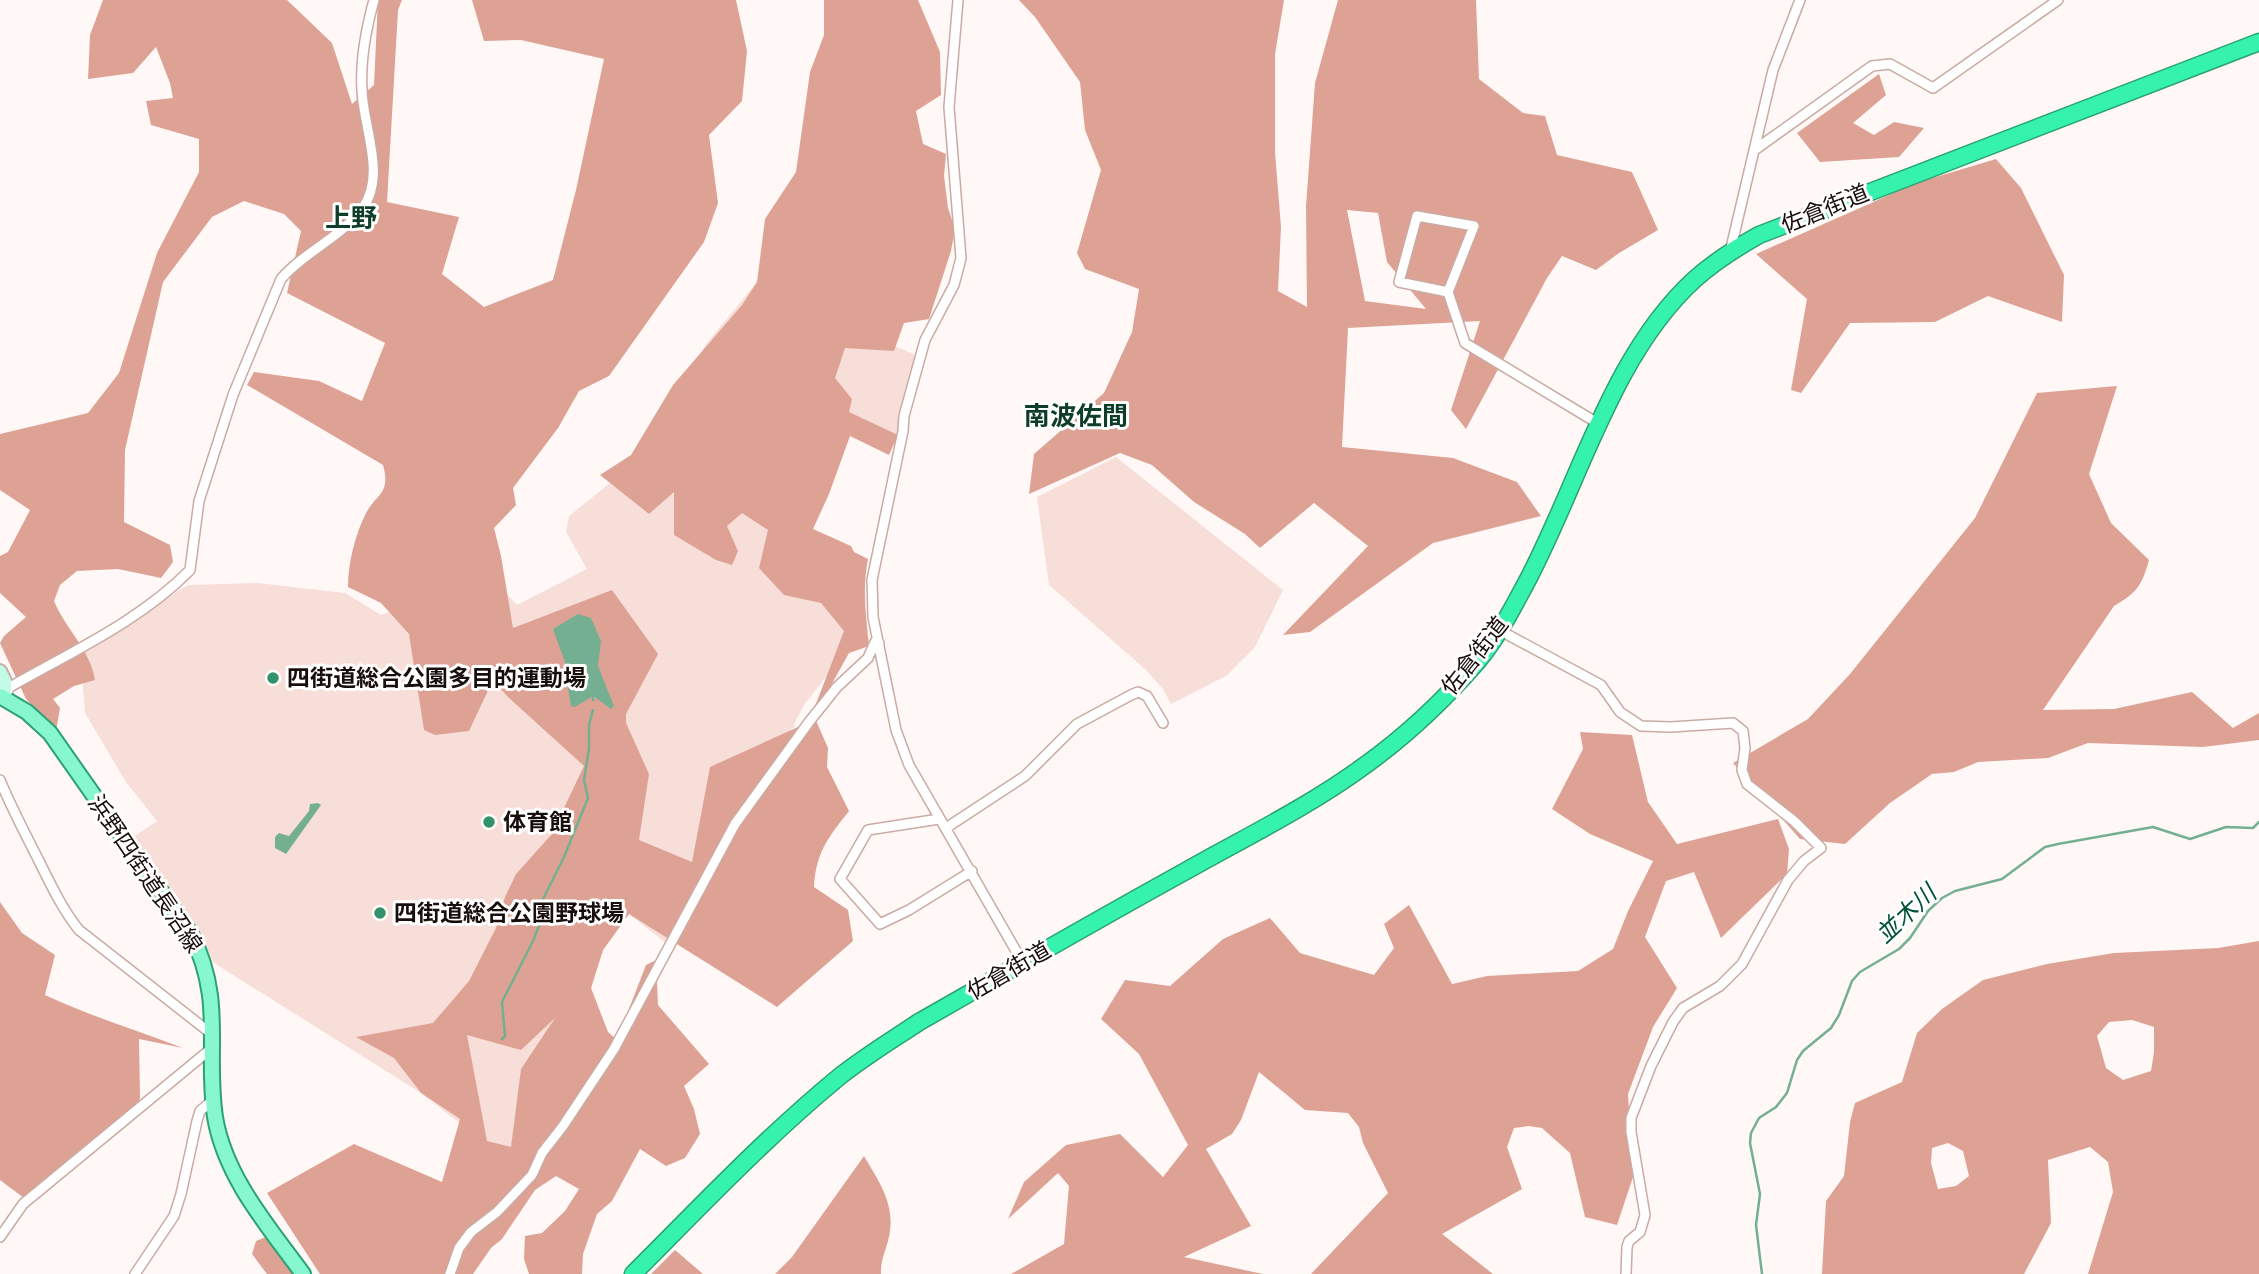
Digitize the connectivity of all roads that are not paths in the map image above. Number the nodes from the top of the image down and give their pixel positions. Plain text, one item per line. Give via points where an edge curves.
1 (374, 0) edge
2 (958, 0) edge
3 (1800, 0) edge
4 (2058, 0) edge
5 (2259, 42) edge
6 (1756, 149) junction
7 (1730, 252) junction
8 (1448, 292) junction
9 (1599, 424) junction
10 (1499, 630) junction
11 (879, 643) junction
12 (0, 671) edge
13 (2, 697) edge
14 (1163, 723) dead end
15 (0, 780) edge
16 (939, 819) junction
17 (946, 828) junction
18 (972, 871) junction
19 (1023, 963) junction
20 (213, 1041) junction
21 (213, 1100) junction
22 (0, 1237) edge
23 (135, 1274) edge
24 (303, 1274) edge
25 (450, 1274) edge
26 (633, 1274) edge
27 (1626, 1274) edge

1 - 13 street via 363,53 362,90 373,172 369,195 342,230 281,279 233,395 199,501 190,570 123,622 10,687
2 - 11 street via 949,107 961,258 954,285 925,340 904,416 872,580
3 - 6 street via 1773,71
4 - 6 street via 1933,88 1890,64 1872,66
5 - 7 highway, 佐倉街道 via 1867,192 1759,235
6 - 7 street
7 - 9 highway, 佐倉街道 via 1693,281 1660,317
8 - 8 street via 1474,226 1417,216 1399,282
8 - 9 street via 1465,343
9 - 10 highway, 佐倉街道 via 1539,558
10 - 19 highway, 佐倉街道 via 1445,697 1362,768
10 - 27 street via 1601,685 1620,712 1641,726 1733,723 1742,731 1742,770 1747,784 1821,848 1787,880 1742,964 1720,986 1683,1008 1651,1066 1631,1118 1645,1214 1640,1232 1627,1247
11 - 16 street via 901,748
11 - 25 street via 836,687 735,824 614,1049 542,1153 532,1175 471,1233
12 - 13 street via 5,681
13 - 20 main road, 浜野四街道長沼線 via 50,733 191,934 209,981
14 - 17 street via 1147,696 1131,695 1077,724 1025,776
15 - 20 street via 79,930
16 - 17 street
16 - 18 street via 868,830 840,879 880,925
17 - 18 street
18 - 19 street
19 - 26 highway, 佐倉街道 via 919,1022 841,1076 774,1134
20 - 21 main road, 浜野四街道長沼線
20 - 22 street via 23,1204
21 - 23 street via 200,1111 174,1216
21 - 24 main road, 浜野四街道長沼線 via 234,1172

